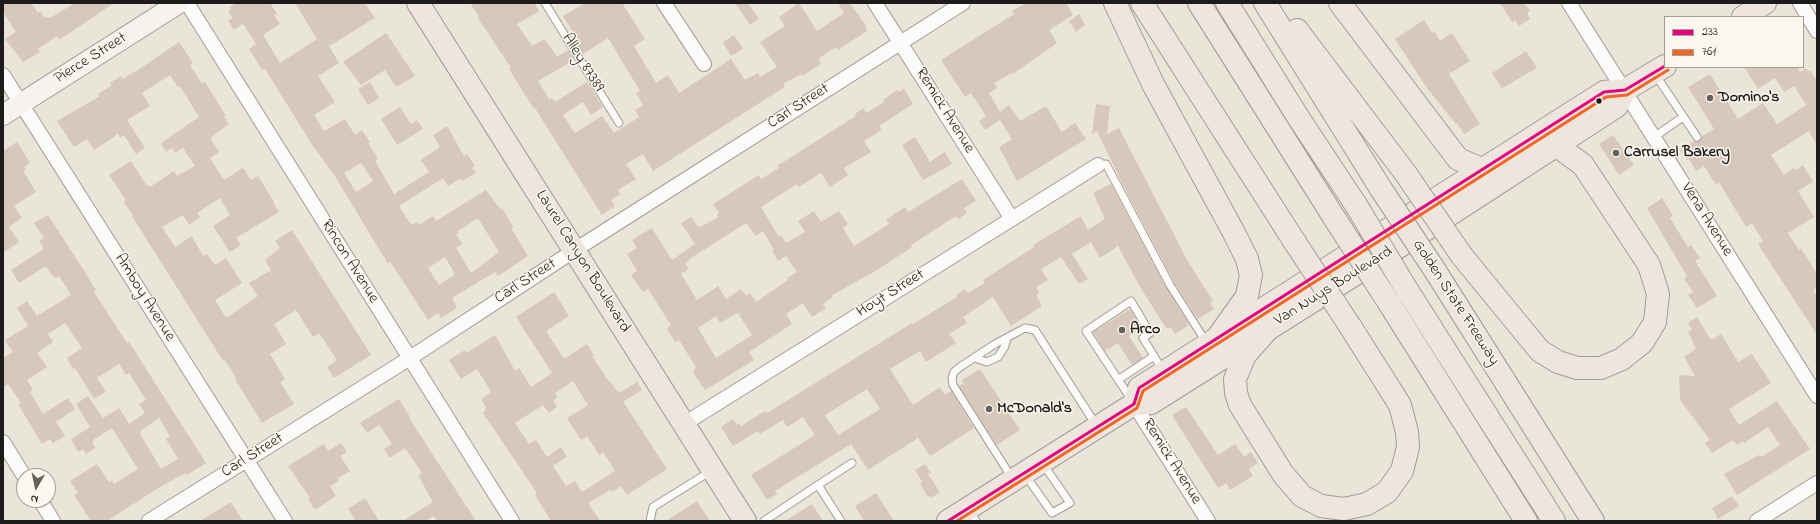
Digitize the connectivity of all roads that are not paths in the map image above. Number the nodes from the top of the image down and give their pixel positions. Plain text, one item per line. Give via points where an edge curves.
1 (180, 3) edge
2 (186, 3) edge
3 (418, 3) edge
4 (545, 3) edge
5 (664, 3) edge
6 (875, 3) edge
7 (964, 3) edge
8 (1115, 3) edge
9 (1142, 3) edge
10 (1199, 3) edge
11 (1227, 3) edge
12 (1265, 3) edge
13 (1276, 3) edge
14 (1340, 3) edge
15 (1569, 3) edge
16 (1765, 3) edge
17 (1800, 3) edge
18 (1745, 16) edge
19 (1817, 31) edge
20 (900, 42) junction
21 (704, 64) dead end
22 (1660, 69) edge
23 (3, 75) edge
24 (1624, 90) junction
25 (21, 104) junction
26 (3, 115) edge
27 (1683, 117) junction
28 (619, 123) dead end
29 (1654, 137) junction
30 (1696, 137) dead end
31 (1557, 146) junction
32 (1098, 165) joint
33 (1484, 170) junction
34 (1012, 219) junction
35 (575, 250) junction
36 (1268, 329) junction
37 (1007, 338) junction
38 (1212, 343) junction
39 (410, 358) junction
40 (975, 358) junction
41 (1159, 364) junction
42 (1118, 380) junction
43 (1817, 396) edge
44 (1134, 404) junction
45 (684, 424) junction
46 (1098, 427) junction
47 (3, 442) edge
48 (247, 461) junction
49 (852, 463) dead end
50 (19, 468) edge
51 (713, 470) junction
52 (1027, 472) junction
53 (1817, 483) edge
54 (818, 485) junction
55 (45, 508) edge
56 (972, 515) edge
57 (53, 521) edge
58 (149, 521) edge
59 (285, 521) edge
60 (512, 521) edge
61 (650, 521) edge
62 (745, 521) edge
63 (764, 521) edge
64 (841, 521) edge
65 (948, 521) edge
66 (1208, 521) edge
67 (1526, 521) edge
68 (1554, 521) edge
69 (1593, 521) edge
70 (1757, 521) edge

1 - 25 street, Pierce Street
2 - 39 street, Rincon Avenue
3 - 35 main road, Laurel Canyon Boulevard
4 - 28 lane, Alley 87389
5 - 21 street
6 - 20 street, Remick Avenue
7 - 20 street, Carl Street
8 - 38 main road via 1153,84 1247,259 1251,275 1247,296
9 - 36 main road, bridge via 1400,405 1408,447 1402,471 1387,492 1367,504 1344,509 1321,506 1302,496 1283,474 1240,405 1236,393 1235,380 1246,355
10 - 67 main road, bridge
11 - 68 main road, bridge
12 - 69 main road, Golden State Freeway, bridge
13 - 31 main road, bridge via 1406,174 1462,256 1540,351 1558,362 1577,368 1601,368 1622,359 1642,343 1655,322 1658,294 1649,265 1583,166
14 - 33 main road via 1458,159
15 - 24 street, Vena Avenue
16 - 18 main road
17 - 19 street
20 - 34 street, Remick Avenue
20 - 35 street, Carl Street
22 - 24 main road, Van Nuys Boulevard
22 - 27 lane
23 - 25 street, Amboy Avenue
24 - 29 street, Vena Avenue
24 - 31 main road, Van Nuys Boulevard via 1617,106
24 - 33 main road, Van Nuys Boulevard via 1604,92
25 - 26 street, Pierce Street
25 - 48 street, Amboy Avenue
27 - 29 lane
27 - 30 lane
29 - 43 street, Vena Avenue
31 - 36 main road, Van Nuys Boulevard
32 - 34 street, Hoyt Street
32 - 38 lane via 1106,164 1170,284
33 - 38 main road, Van Nuys Boulevard
34 - 45 street, Hoyt Street
35 - 39 street, Carl Street
35 - 45 main road, Laurel Canyon Boulevard
36 - 44 main road, Van Nuys Boulevard via 1151,403
37 - 40 lane
37 - 40 lane via 998,357 986,362
37 - 46 lane via 1025,328 1032,328 1038,332
38 - 41 main road, Van Nuys Boulevard
39 - 48 street, Carl Street
39 - 60 street, Rincon Avenue
40 - 52 lane via 954,372 953,385
41 - 42 lane
41 - 42 lane via 1142,338 1150,333 1131,301 1086,331
41 - 44 main road, Van Nuys Boulevard via 1139,388
42 - 44 lane
44 - 46 main road, Van Nuys Boulevard
44 - 66 street, Remick Avenue
45 - 51 main road, Laurel Canyon Boulevard
46 - 52 main road, Van Nuys Boulevard
47 - 50 street
48 - 58 street, Carl Street
48 - 59 street, Amboy Avenue
49 - 54 lane
51 - 61 lane via 653,507
51 - 62 main road, Laurel Canyon Boulevard
52 - 52 lane via 1070,502 1052,513
52 - 56 main road, Van Nuys Boulevard
53 - 70 street
54 - 63 lane
54 - 64 lane
55 - 57 street
56 - 65 main road, Van Nuys Boulevard

